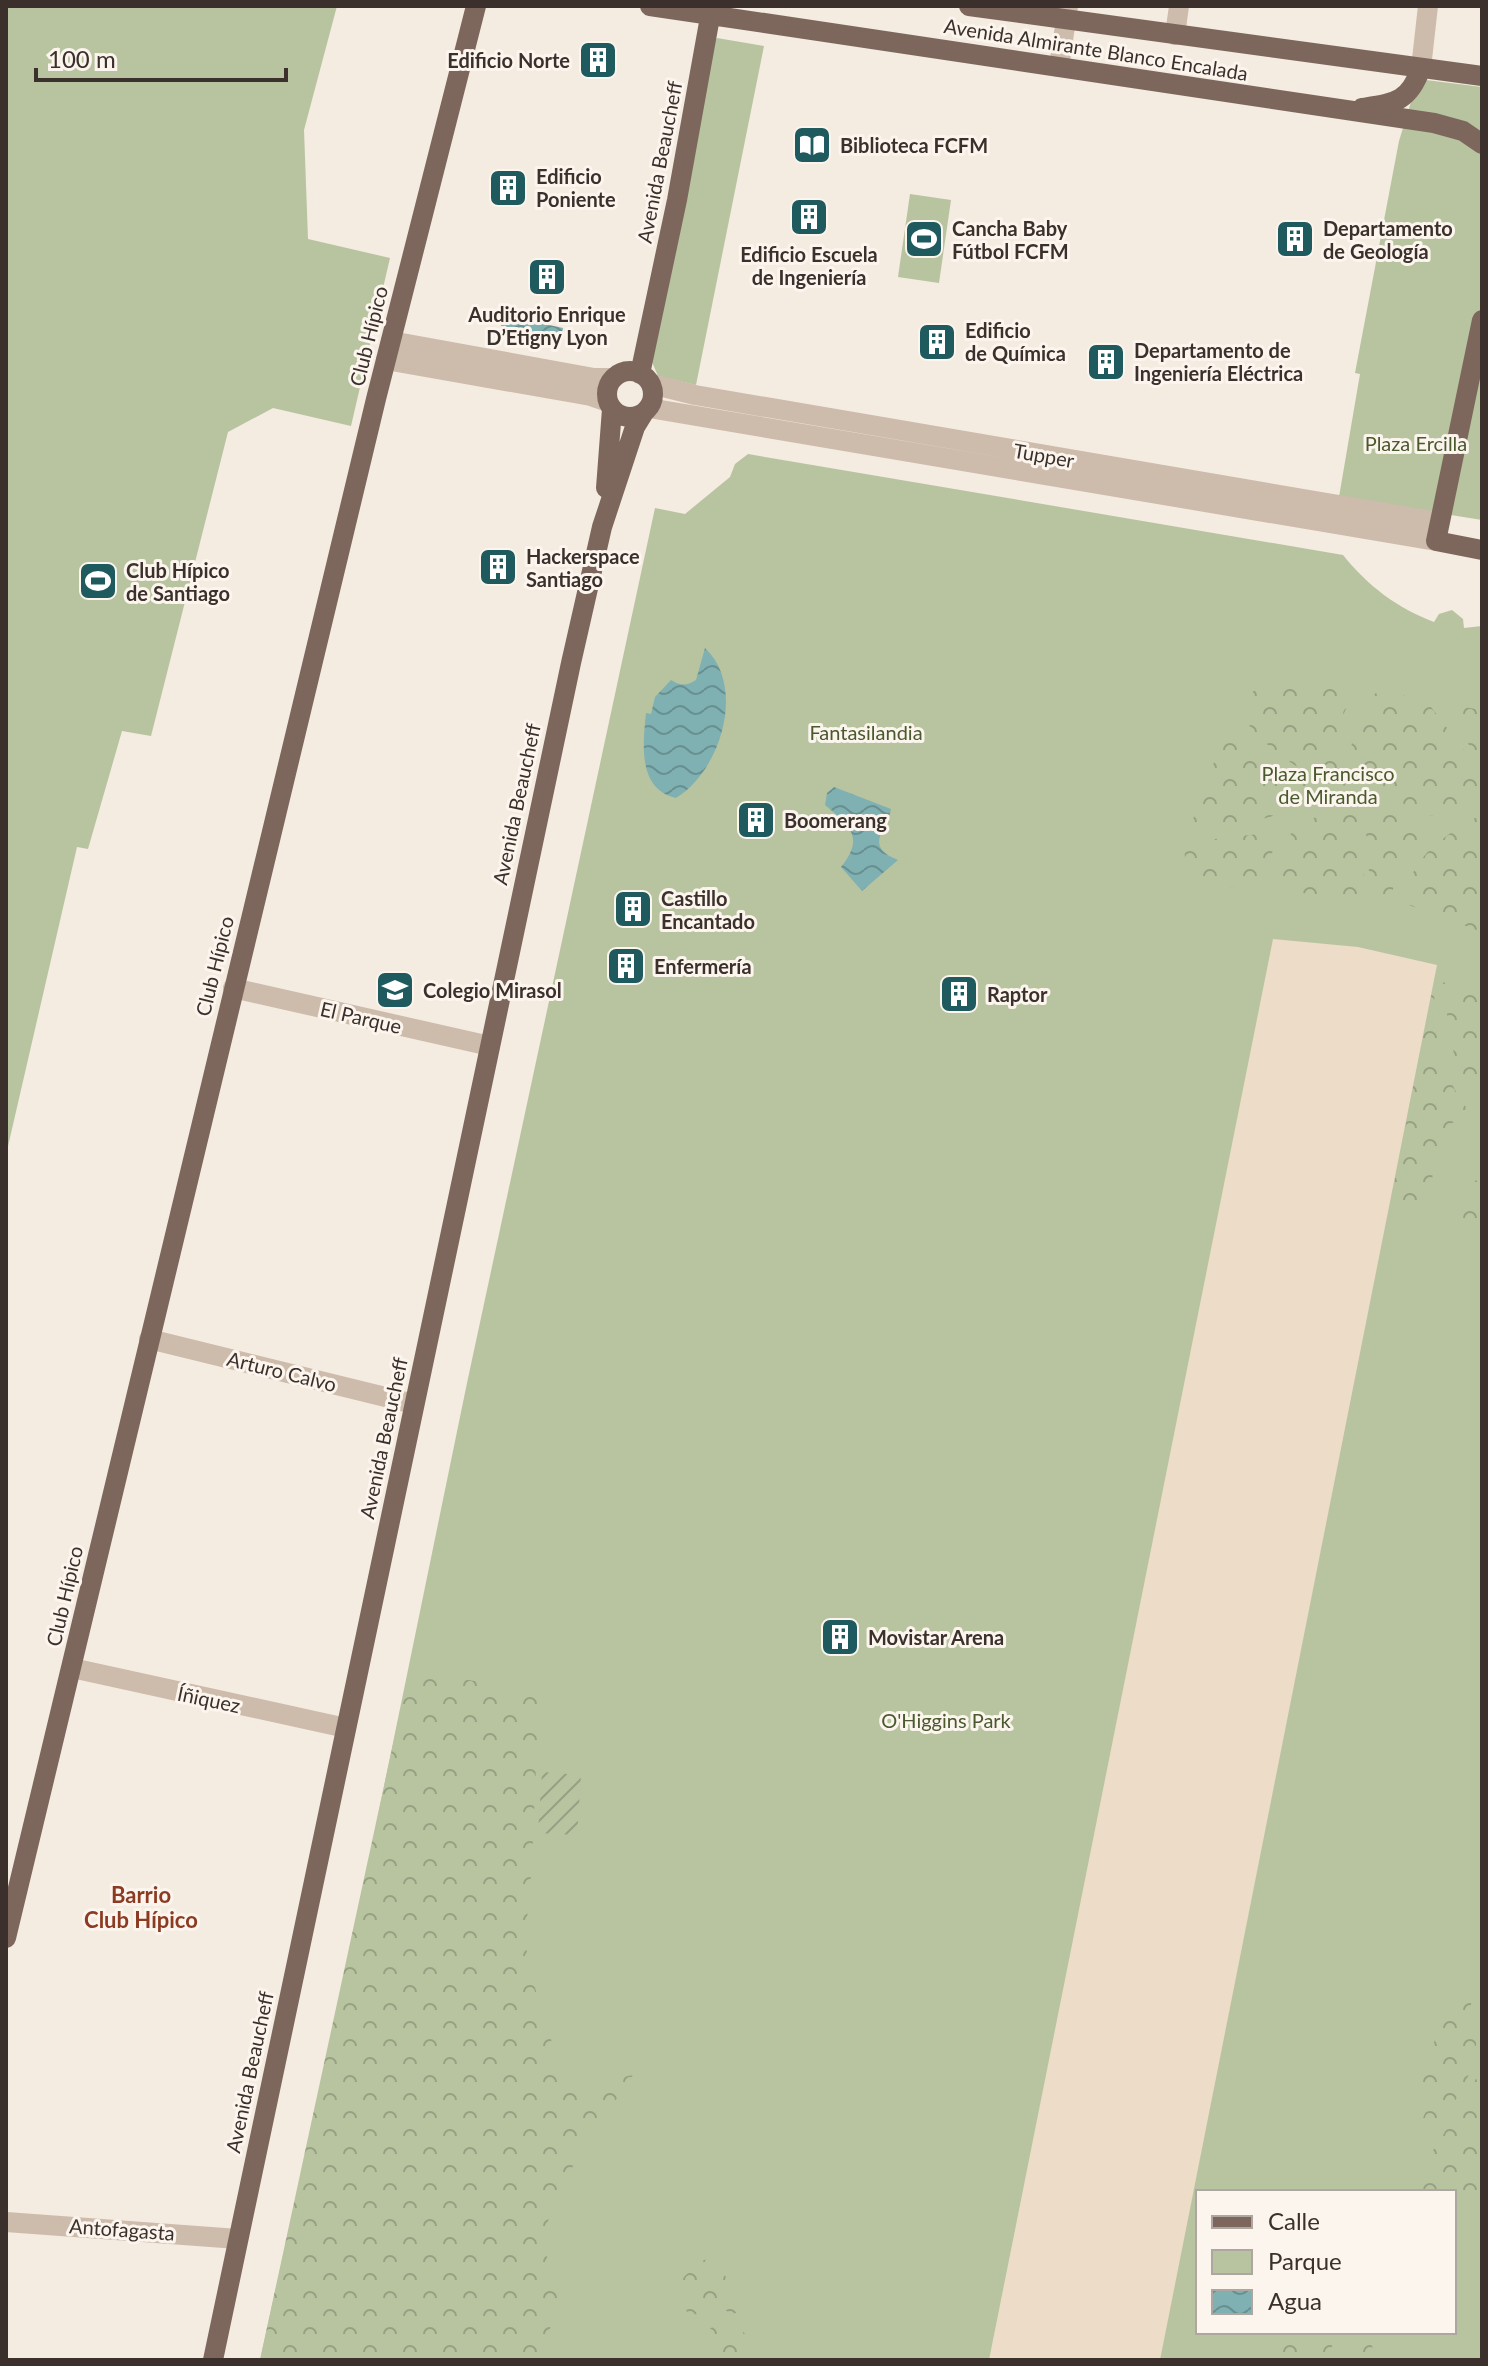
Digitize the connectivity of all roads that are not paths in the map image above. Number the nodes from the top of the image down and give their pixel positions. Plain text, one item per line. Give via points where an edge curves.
1 (476, 6) edge
2 (650, 6) edge
3 (969, 6) edge
4 (1179, 6) edge
5 (1428, 6) edge
6 (712, 11) edge
7 (1067, 13) edge
8 (1175, 35) junction
9 (1059, 67) junction
10 (1421, 68) junction
11 (1482, 76) edge
12 (1343, 111) junction
13 (1482, 144) edge
14 (1482, 320) edge
15 (389, 350) junction
16 (614, 378) junction
17 (645, 379) junction
18 (610, 405) junction
19 (646, 411) junction
20 (602, 527) junction
21 (1437, 531) junction
22 (1482, 550) edge
23 (233, 988) junction
24 (490, 1046) junction
25 (149, 1339) junction
26 (414, 1404) junction
27 (72, 1668) junction
28 (346, 1728) junction
29 (6, 1938) edge
30 (6, 2222) edge
31 (238, 2239) junction
32 (213, 2360) edge

1 - 15 main road, Club Hípico
2 - 6 main road, Avenida Almirante Blanco Encalada
3 - 7 main road, Avenida Almirante Blanco Encalada
4 - 8 street
5 - 10 street
6 - 9 main road, Avenida Almirante Blanco Encalada
6 - 17 main road, Avenida Beaucheff
7 - 8 main road, Avenida Almirante Blanco Encalada
7 - 9 street
8 - 10 main road, Avenida Almirante Blanco Encalada
9 - 12 main road, Avenida Almirante Blanco Encalada
10 - 11 main road, Avenida Almirante Blanco Encalada
10 - 12 main road via 1415,86 1400,100
12 - 13 main road, Avenida Almirante Blanco Encalada via 1451,127
14 - 21 main road
15 - 16 street
15 - 18 street via 591,396
15 - 23 main road, Club Hípico
16 - 17 main road via 626,372
16 - 18 main road via 608,389
17 - 19 main road via 653,396
17 - 21 street, Tupper via 670,391
18 - 19 main road via 627,417
18 - 20 main road, Avenida Beaucheff
19 - 20 main road, Avenida Beaucheff via 635,427
19 - 21 street, Tupper
20 - 24 main road, Avenida Beaucheff
21 - 22 main road
23 - 24 street, El Parque
23 - 25 main road, Club Hípico
24 - 26 main road, Avenida Beaucheff
25 - 26 street, Arturo Calvo
25 - 27 main road, Club Hípico
26 - 28 main road, Avenida Beaucheff
27 - 28 street, Íñiquez
27 - 29 main road, Club Hípico
28 - 31 main road, Avenida Beaucheff
30 - 31 street, Antofagasta
31 - 32 main road, Avenida Beaucheff

